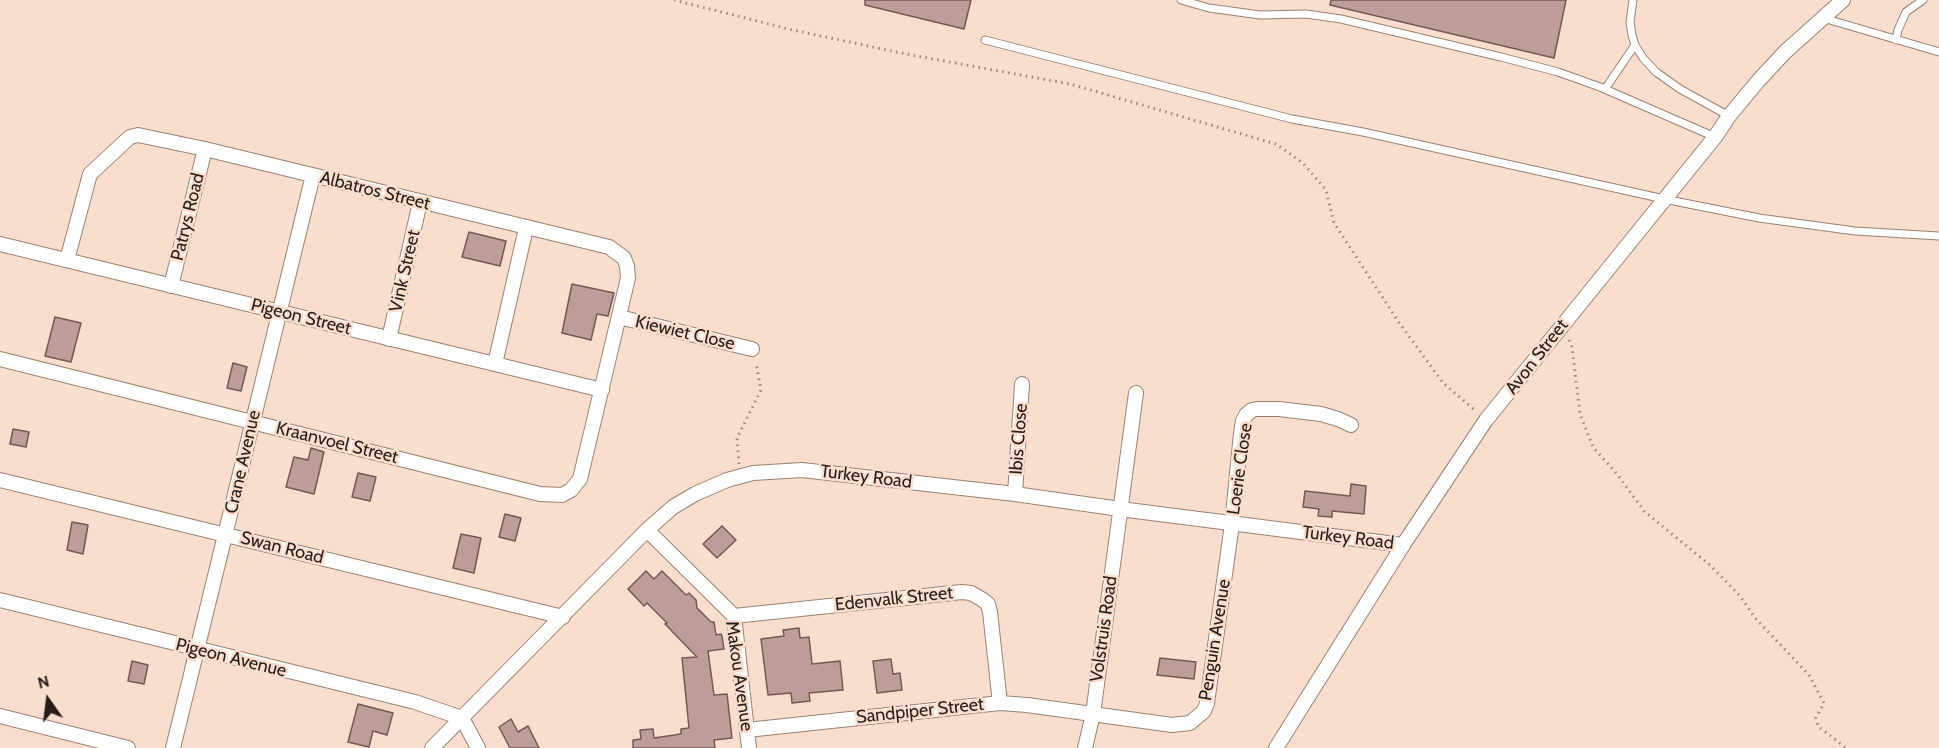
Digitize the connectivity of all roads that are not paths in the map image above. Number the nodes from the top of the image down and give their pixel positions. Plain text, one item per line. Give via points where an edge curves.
1 (1181, 0) edge
2 (1633, 0) edge
3 (1843, 0) edge
4 (1923, 0) edge
5 (1823, 18) junction
6 (1896, 39) junction
7 (985, 40) dead end
8 (1635, 45) junction
9 (1939, 52) edge
10 (1605, 89) junction
11 (1729, 116) junction
12 (1715, 137) junction
13 (205, 149) junction
14 (313, 175) junction
15 (1664, 199) junction
16 (420, 202) junction
17 (526, 228) junction
18 (1939, 236) edge
19 (0, 244) edge
20 (67, 260) junction
21 (171, 286) junction
22 (280, 312) junction
23 (619, 317) junction
24 (389, 339) junction
25 (752, 349) road end
26 (0, 359) edge
27 (495, 364) junction
28 (1022, 384) dead end
29 (602, 390) junction
30 (1136, 393) dead end
31 (253, 422) junction
32 (1351, 425) dead end
33 (0, 480) edge
34 (1015, 494) junction
35 (1120, 509) junction
36 (1232, 524) junction
37 (647, 530) junction
38 (225, 535) junction
39 (1403, 545) junction
40 (0, 600) edge
41 (734, 616) junction
42 (563, 617) junction
43 (197, 649) junction
44 (1000, 703) junction
45 (1093, 714) junction
46 (0, 716) edge
47 (462, 718) junction
48 (747, 730) junction
49 (128, 748) edge
50 (173, 748) edge
51 (432, 748) edge
52 (478, 748) edge
53 (749, 748) edge
54 (1085, 748) edge
55 (1276, 748) edge

1 - 10 lane via 1260,15 1306,14 1341,19 1558,72
2 - 8 lane via 1630,22
3 - 5 street, Avon Street
4 - 6 lane via 1906,12
5 - 6 lane
5 - 11 street, Avon Street via 1778,59
6 - 9 lane
7 - 15 lane via 1292,119
8 - 10 lane
8 - 11 lane via 1656,72
10 - 12 lane
11 - 12 street, Avon Street
12 - 15 street, Avon Street
13 - 14 street, Albatros Street
13 - 20 street, Albatros Street via 147,136 130,137 90,174
13 - 21 street, Patrys Road
14 - 16 street, Albatros Street
14 - 22 street, Crane Avenue
15 - 18 lane via 1759,218 1855,231
15 - 39 street, Avon Street via 1486,420
16 - 17 street, Albatros Street
16 - 24 street, Vink Street
17 - 23 street, Albatros Street via 617,251 624,258 628,278
17 - 27 street
19 - 20 street, Pigeon Street
20 - 21 street, Pigeon Street
21 - 22 street, Pigeon Street
22 - 24 street, Pigeon Street
22 - 31 street, Crane Avenue
23 - 25 street, Kiewiet Close
23 - 29 street, Albatros Street
24 - 27 street, Pigeon Street
26 - 31 street, Kraanvoel Street
27 - 29 street, Pigeon Street
28 - 34 street, Ibis Close
29 - 31 street, Kraanvoel Street via 580,479 562,495 540,494
30 - 35 street, Volstruis Road
31 - 38 street, Crane Avenue
32 - 36 street, Loerie Close via 1321,414 1252,410 1243,421
33 - 38 street, Swan Road
34 - 35 street, Turkey Road
34 - 37 street, Turkey Road via 775,470 727,480 695,494
35 - 36 street, Turkey Road
35 - 45 street, Volstruis Road
36 - 39 street, Turkey Road
36 - 45 street, Penguin Avenue via 1204,711 1190,723 1172,724
37 - 41 street, Makou Avenue
37 - 42 street, Turkey Road
38 - 42 street, Swan Road
38 - 43 street, Crane Avenue
39 - 55 street, Avon Street
40 - 43 street, Pigeon Avenue
41 - 44 street, Edenvalk Street via 970,593 988,604
41 - 48 street, Makou Avenue
42 - 47 street, Turkey Road
43 - 47 street, Pigeon Avenue via 415,702
43 - 50 street, Crane Avenue
44 - 45 street, Sandpiper Street
44 - 48 street, Sandpiper Street
45 - 54 street, Volstruis Road
46 - 49 street
47 - 51 street, Turkey Road
47 - 52 street
48 - 53 street, Makou Avenue

